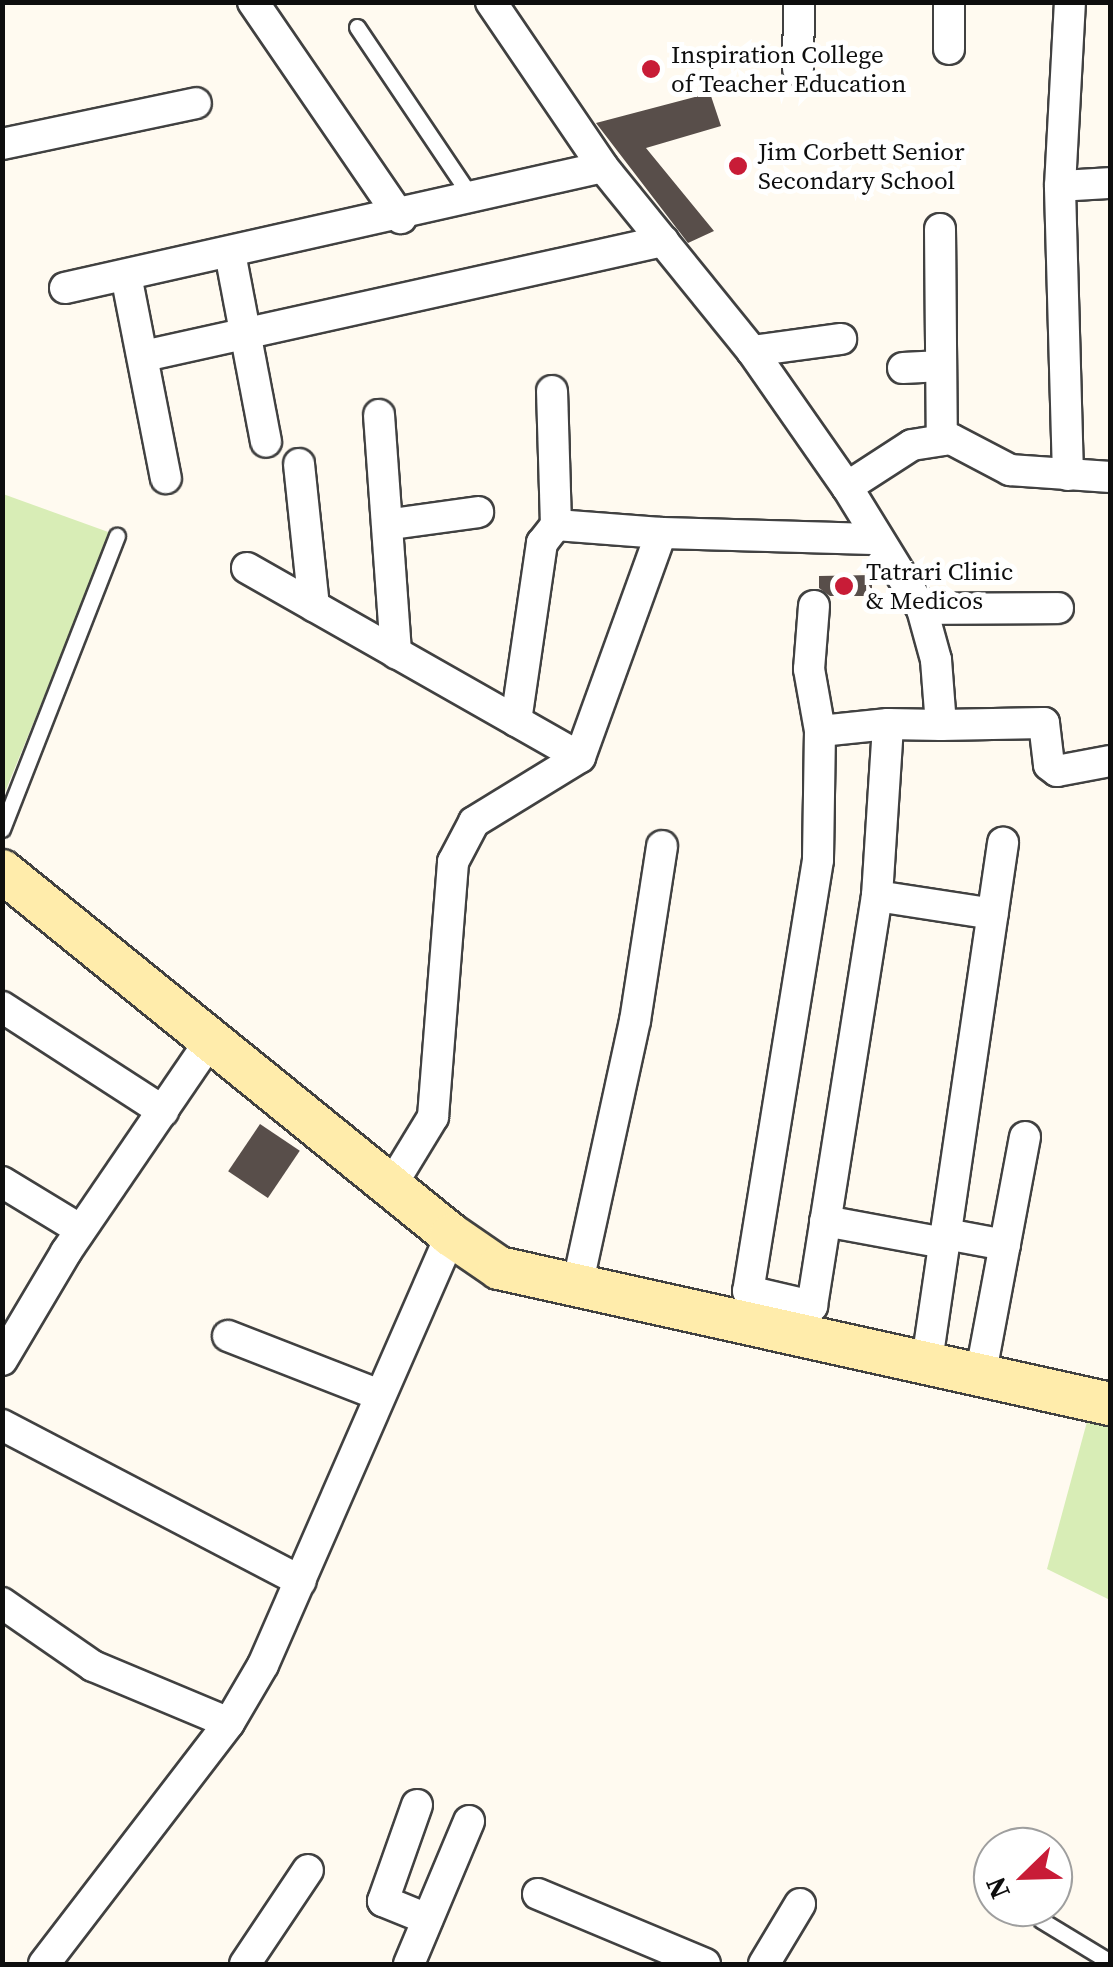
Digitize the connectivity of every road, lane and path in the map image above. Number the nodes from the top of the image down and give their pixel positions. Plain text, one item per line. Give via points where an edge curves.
1 (252, 2) edge
2 (491, 2) edge
3 (799, 2) edge
4 (949, 2) edge
5 (1070, 2) edge
6 (356, 27) dead end
7 (949, 48) dead end
8 (798, 68) dead end
9 (196, 104) dead end
10 (2, 144) edge
11 (603, 167) junction
12 (1110, 183) edge
13 (1060, 186) junction
14 (474, 201) junction
15 (401, 218) junction
16 (940, 229) dead end
17 (663, 241) junction
18 (230, 253) junction
19 (126, 276) junction
20 (65, 288) dead end
21 (246, 334) junction
22 (841, 340) dead end
23 (752, 351) junction
24 (144, 356) junction
25 (938, 366) junction
26 (902, 368) dead end
27 (552, 390) dead end
28 (379, 415) dead end
29 (942, 440) junction
30 (266, 442) dead end
31 (300, 464) dead end
32 (1068, 475) junction
33 (1110, 477) edge
34 (166, 478) dead end
35 (846, 487) junction
36 (478, 512) dead end
37 (392, 524) junction
38 (556, 525) junction
39 (661, 532) junction
40 (117, 536) dead end
41 (875, 539) junction
42 (247, 568) dead end
43 (314, 606) junction
44 (814, 606) dead end
45 (1058, 608) dead end
46 (922, 609) junction
47 (396, 653) junction
48 (516, 722) junction
49 (888, 724) junction
50 (942, 725) junction
51 (820, 731) junction
52 (580, 757) junction
53 (1110, 760) edge
54 (2, 828) edge
55 (1003, 843) dead end
56 (662, 846) dead end
57 (2, 871) edge
58 (877, 896) junction
59 (993, 914) junction
60 (2, 1007) edge
61 (212, 1038) junction
62 (163, 1111) junction
63 (1025, 1137) dead end
64 (2, 1182) edge
65 (391, 1186) junction
66 (825, 1221) junction
67 (81, 1230) junction
68 (450, 1235) junction
69 (945, 1239) junction
70 (1005, 1245) junction
71 (578, 1282) junction
72 (228, 1336) dead end
73 (2, 1360) edge
74 (927, 1361) junction
75 (981, 1372) junction
76 (378, 1394) junction
77 (1110, 1404) edge
78 (2, 1424) edge
79 (301, 1581) junction
80 (2, 1603) edge
81 (230, 1723) junction
82 (416, 1805) dead end
83 (468, 1821) dead end
84 (308, 1870) dead end
85 (538, 1894) dead end
86 (800, 1904) dead end
87 (428, 1919) junction
88 (1053, 1927) edge
89 (1110, 1962) edge
90 (44, 1964) edge
91 (245, 1964) edge
92 (409, 1964) edge
93 (705, 1964) edge
94 (764, 1964) edge

1 - 15 street
2 - 11 street
3 - 8 street
4 - 7 street
5 - 13 street
6 - 14 lane
9 - 10 street
11 - 14 street
11 - 17 street
12 - 13 street
13 - 32 street
14 - 15 street
15 - 18 street
16 - 25 street
17 - 21 street
17 - 23 street
18 - 19 street
18 - 21 street
19 - 20 street
19 - 24 street
21 - 24 street
21 - 30 street
22 - 23 street
23 - 35 street
24 - 34 street
25 - 26 street
25 - 29 street
27 - 38 street
28 - 37 street
29 - 32 street via 951,438 1010,470
29 - 35 street via 912,444
31 - 43 street
32 - 33 street
35 - 41 street
36 - 37 street
37 - 47 street
38 - 39 street
38 - 48 street via 542,543
39 - 41 street
39 - 52 street
40 - 54 lane
41 - 46 street
42 - 43 street
43 - 47 street
44 - 51 street via 809,669
45 - 46 street
46 - 50 street
47 - 48 street
48 - 52 street
49 - 50 street
49 - 51 street
49 - 58 street
50 - 53 street via 1044,724 1056,771
51 - 66 street via 818,860 748,1291 812,1306
52 - 65 street via 474,822 453,862 433,1116
55 - 59 street
56 - 71 street via 635,1020
57 - 61 main road
58 - 59 street
58 - 66 street
59 - 69 street
60 - 62 street
61 - 62 street
61 - 65 main road
62 - 67 street
63 - 70 street
64 - 67 street
65 - 68 main road
66 - 69 street
67 - 73 street
68 - 71 main road via 499,1268
68 - 76 street
69 - 70 street
69 - 74 street
70 - 75 street
71 - 74 main road
72 - 76 street
74 - 75 main road
75 - 77 main road
76 - 79 street
78 - 79 street
79 - 81 street
80 - 81 street via 93,1666
81 - 90 street
82 - 87 street via 383,1901
83 - 87 street
84 - 91 street
85 - 93 street
86 - 94 street
87 - 92 street
88 - 89 lane

